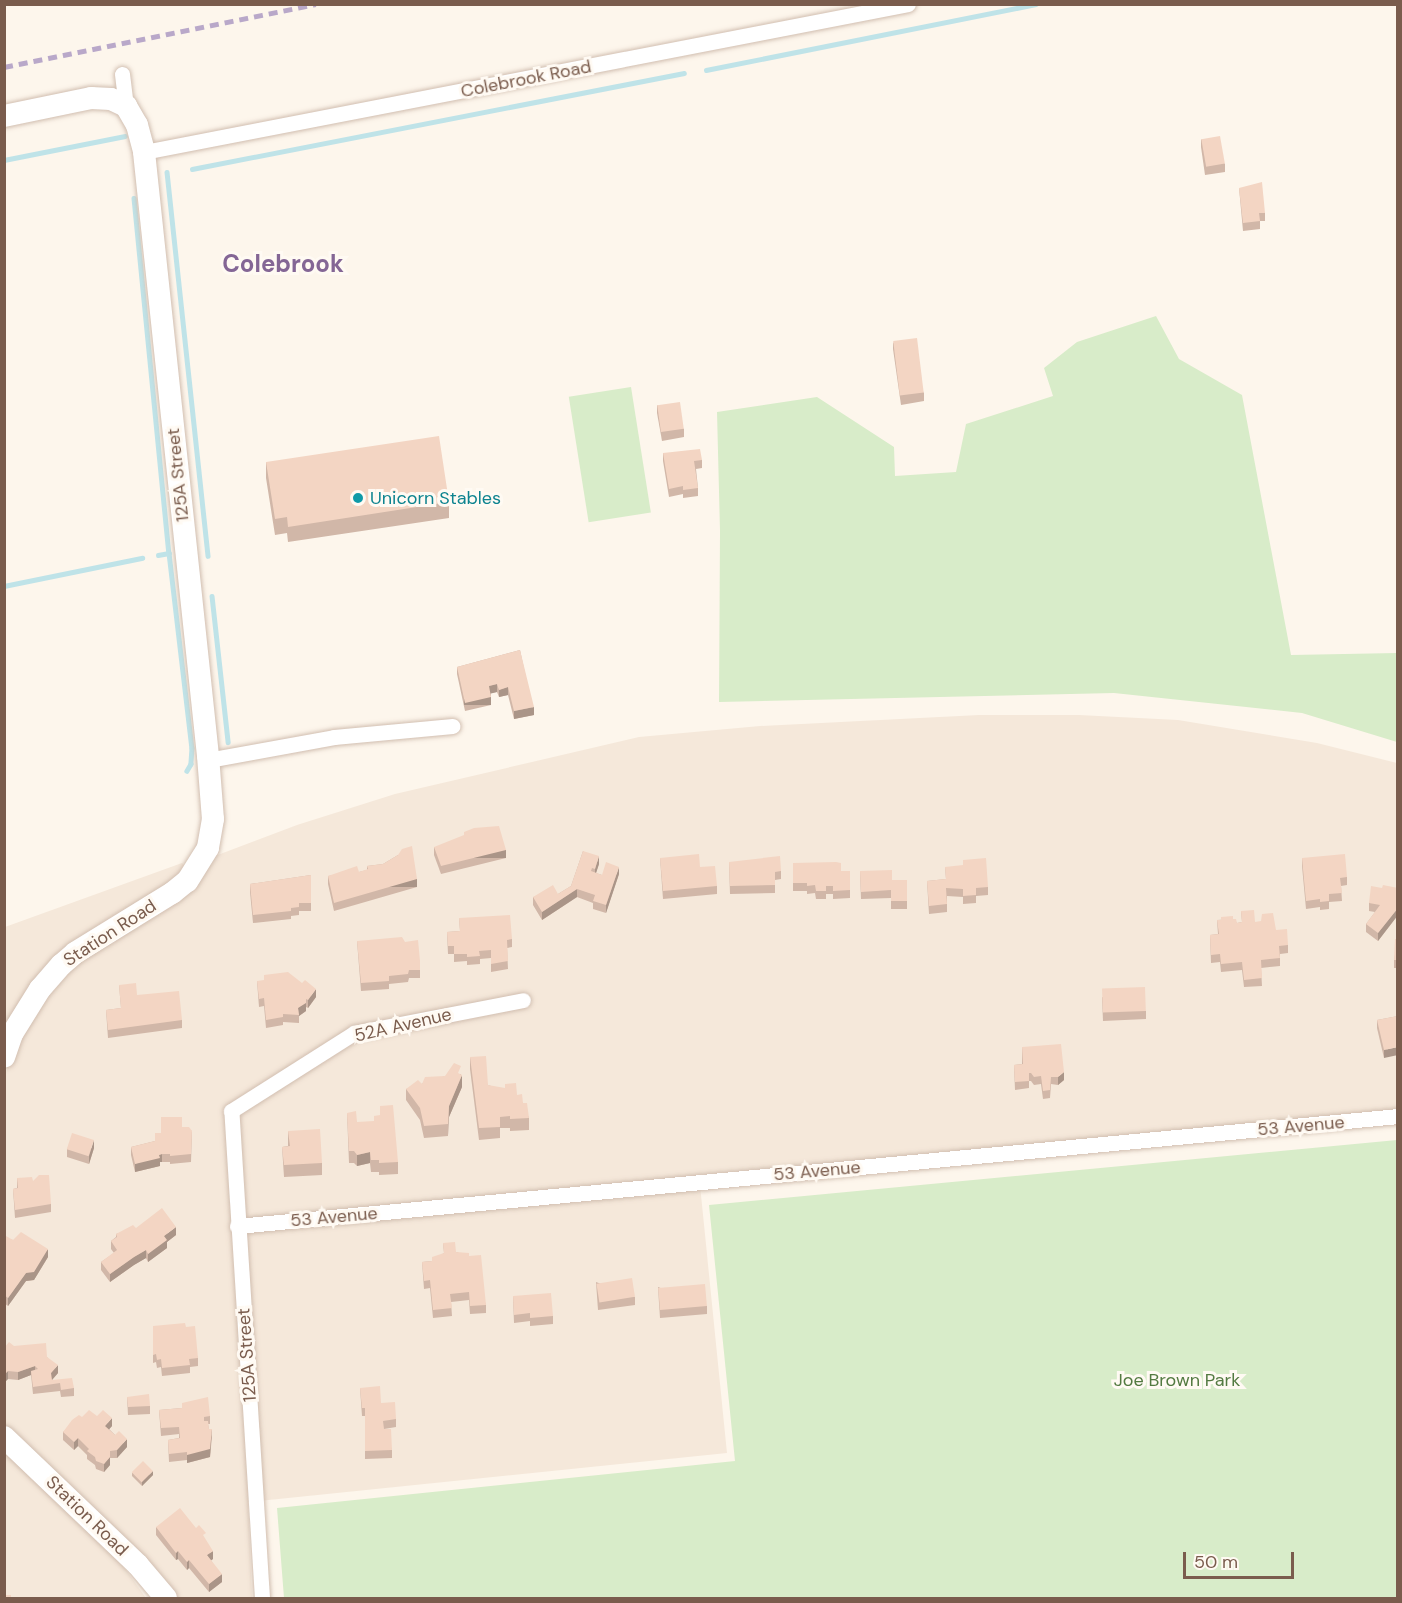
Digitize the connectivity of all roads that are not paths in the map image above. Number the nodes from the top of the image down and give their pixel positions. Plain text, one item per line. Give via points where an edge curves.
1 (908, 4) edge
2 (122, 74) dead end
3 (118, 102) junction
4 (4, 116) edge
5 (144, 152) junction
6 (452, 726) dead end
7 (208, 760) junction
8 (208, 848) joint
9 (523, 1000) dead end
10 (4, 1057) edge
11 (231, 1111) joint
12 (1398, 1116) edge
13 (237, 1226) junction
14 (4, 1437) edge
15 (166, 1599) edge
16 (262, 1599) edge

1 - 5 street, Colebrook Road
2 - 3 street, 125A Street
3 - 4 street via 91,98
3 - 5 street, 125A Street via 137,125
5 - 7 street, 125A Street
6 - 7 street via 334,737
7 - 8 street, 125A Street via 213,819
8 - 10 street, Station Road via 187,881 172,893 61,965 40,989 12,1034
9 - 11 street, 52A Avenue via 354,1033
11 - 13 street, 125A Street
12 - 13 street, 53 Avenue
13 - 16 street, 125A Street
14 - 15 street, Station Road via 138,1565

